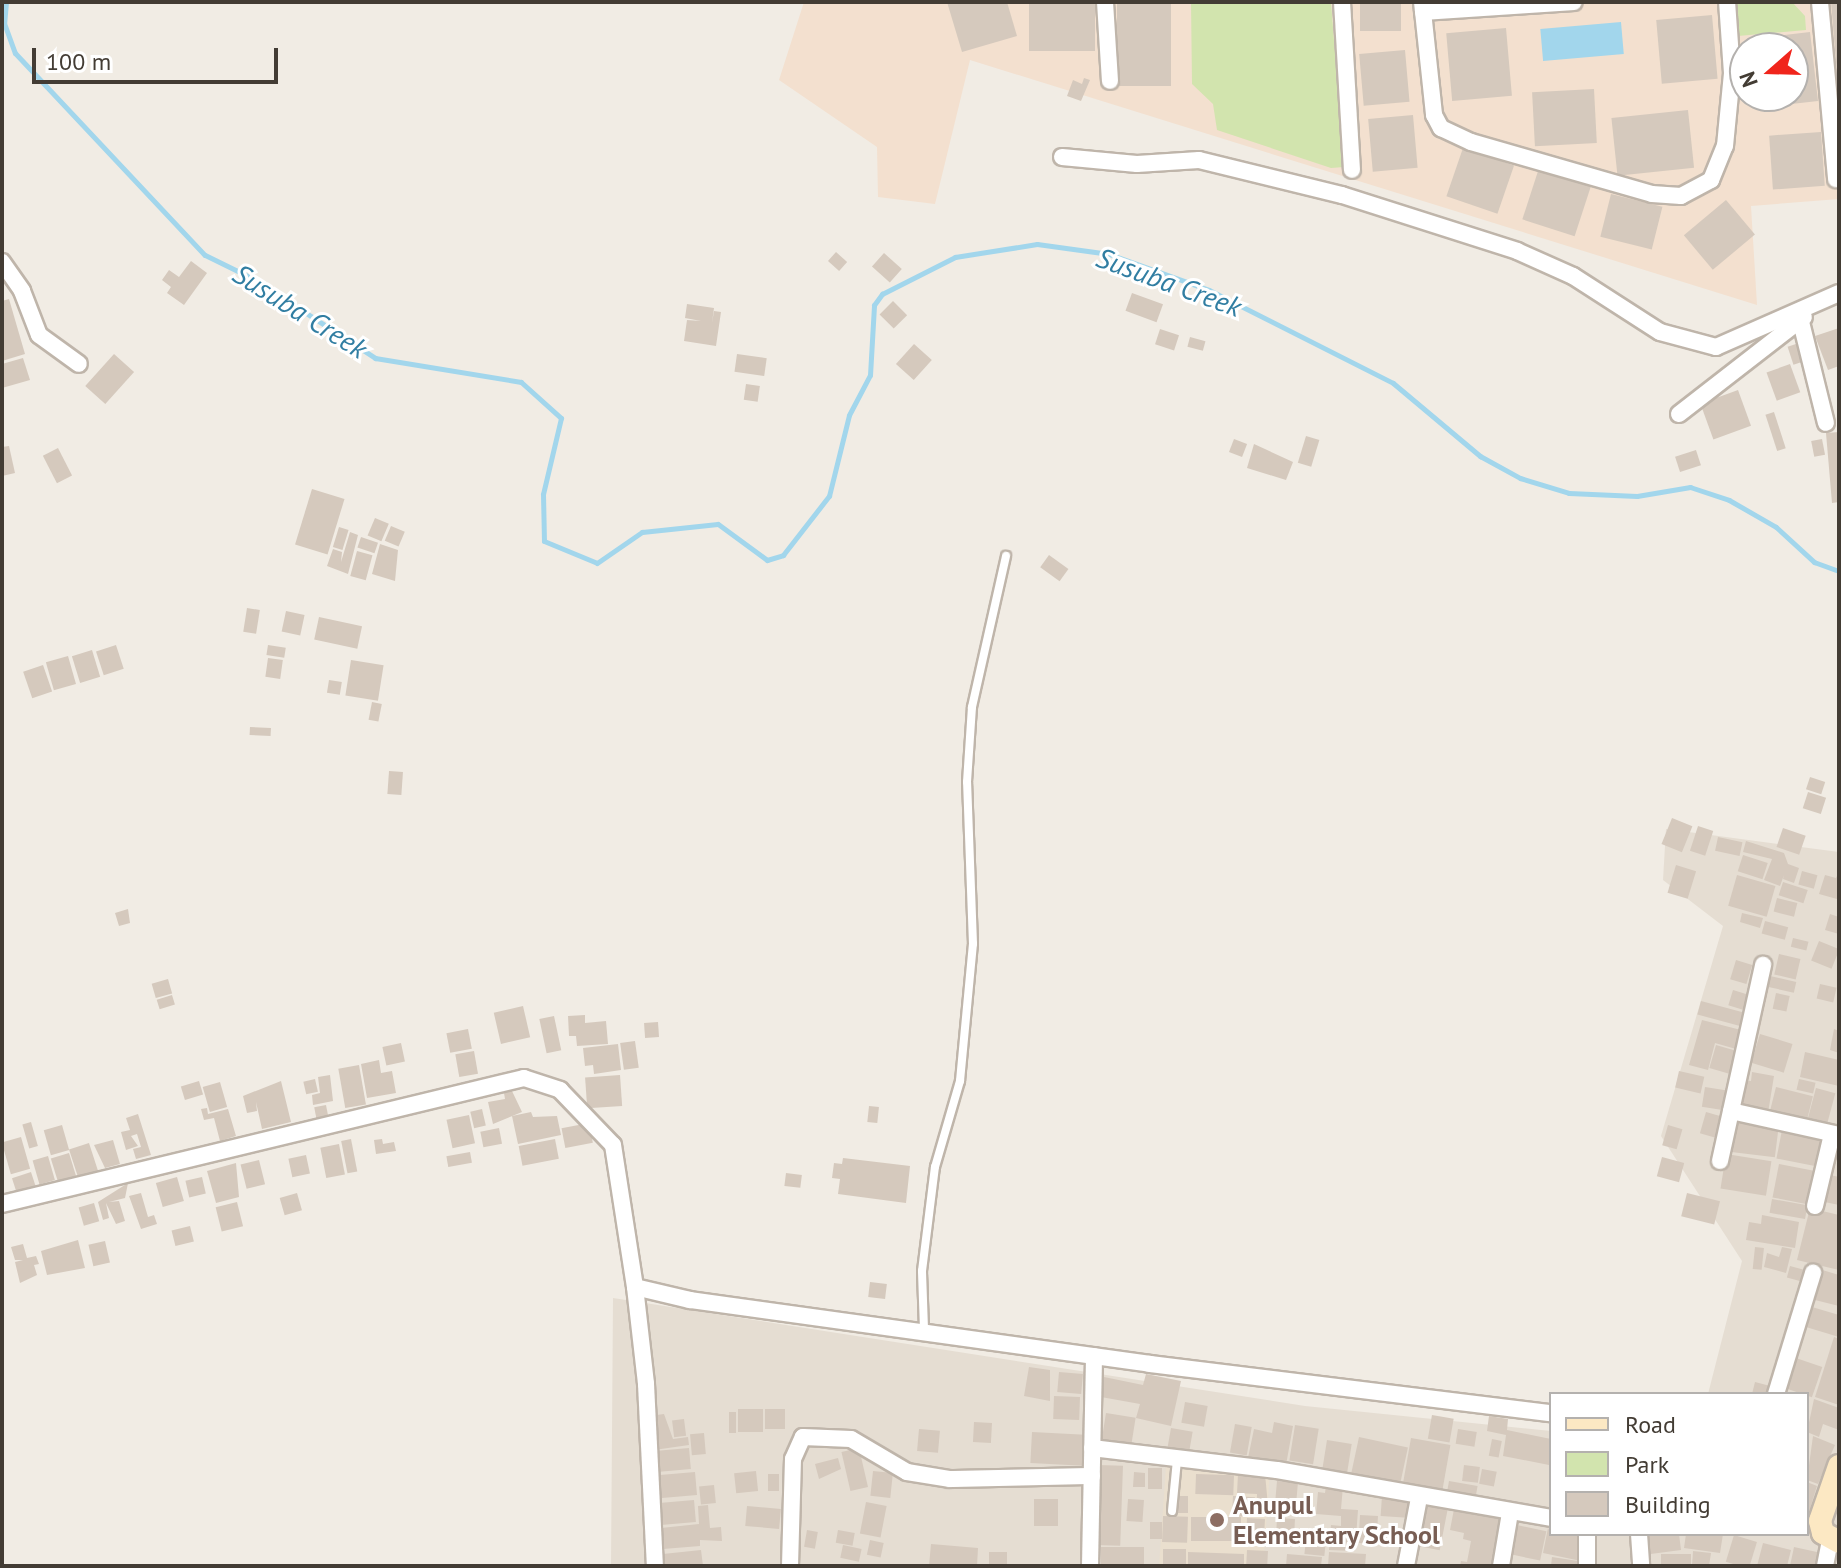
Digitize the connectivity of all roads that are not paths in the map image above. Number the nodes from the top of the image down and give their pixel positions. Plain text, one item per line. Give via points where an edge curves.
1 (1105, 2) edge
2 (1342, 2) edge
3 (1574, 2) edge
4 (1727, 2) edge
5 (1820, 2) edge
6 (1423, 7) edge
7 (1110, 81) dead end
8 (1062, 157) dead end
9 (1352, 170) dead end
10 (1836, 179) dead end
11 (2, 262) edge
12 (1839, 293) edge
13 (1839, 304) edge
14 (1800, 318) junction
15 (79, 364) dead end
16 (1679, 414) dead end
17 (1826, 423) dead end
18 (1006, 556) dead end
19 (1763, 965) dead end
20 (1731, 1111) junction
21 (1835, 1134) edge
22 (1720, 1161) dead end
23 (2, 1204) edge
24 (1815, 1206) dead end
25 (1813, 1273) dead end
26 (635, 1287) junction
27 (924, 1329) junction
28 (1094, 1356) junction
29 (1777, 1392) edge
30 (1549, 1413) edge
31 (1092, 1448) junction
32 (1177, 1460) junction
33 (1839, 1466) edge
34 (1092, 1476) junction
35 (1419, 1498) junction
36 (1172, 1511) dead end
37 (1510, 1513) junction
38 (1549, 1518) edge
39 (1587, 1536) edge
40 (1639, 1536) edge
41 (1825, 1537) edge
42 (655, 1566) edge
43 (790, 1566) edge
44 (1090, 1566) edge
45 (1406, 1566) edge
46 (1501, 1566) edge
47 (1587, 1566) edge
48 (1641, 1566) edge
49 (1825, 1566) edge

1 - 7 street
2 - 9 street
3 - 6 street
4 - 6 street via 1732,73 1725,146 1711,180 1681,196 1652,194 1471,142 1441,128 1434,115
5 - 10 street
8 - 12 street via 1137,164 1199,160 1342,195 1517,251 1573,276 1660,332 1716,347
11 - 15 street via 22,291 39,335
13 - 14 street
14 - 16 street
14 - 17 street
18 - 27 lane via 972,707 967,782 973,944 960,1081 935,1167 924,1256
19 - 20 street
20 - 21 street
20 - 22 street
21 - 24 street
23 - 26 street via 503,1081 535,1079 560,1090 613,1145
25 - 29 street
26 - 27 street via 690,1300
26 - 42 street via 646,1384
27 - 28 street
28 - 30 street
28 - 31 street
31 - 32 street
31 - 34 street
32 - 35 street via 1277,1470
32 - 36 lane
33 - 41 street via 1820,1521
34 - 43 street via 950,1479 907,1472 851,1439 803,1437 793,1459
34 - 44 street
35 - 37 street
35 - 45 street
37 - 38 street
37 - 46 street
39 - 47 street
40 - 48 street
41 - 49 street

